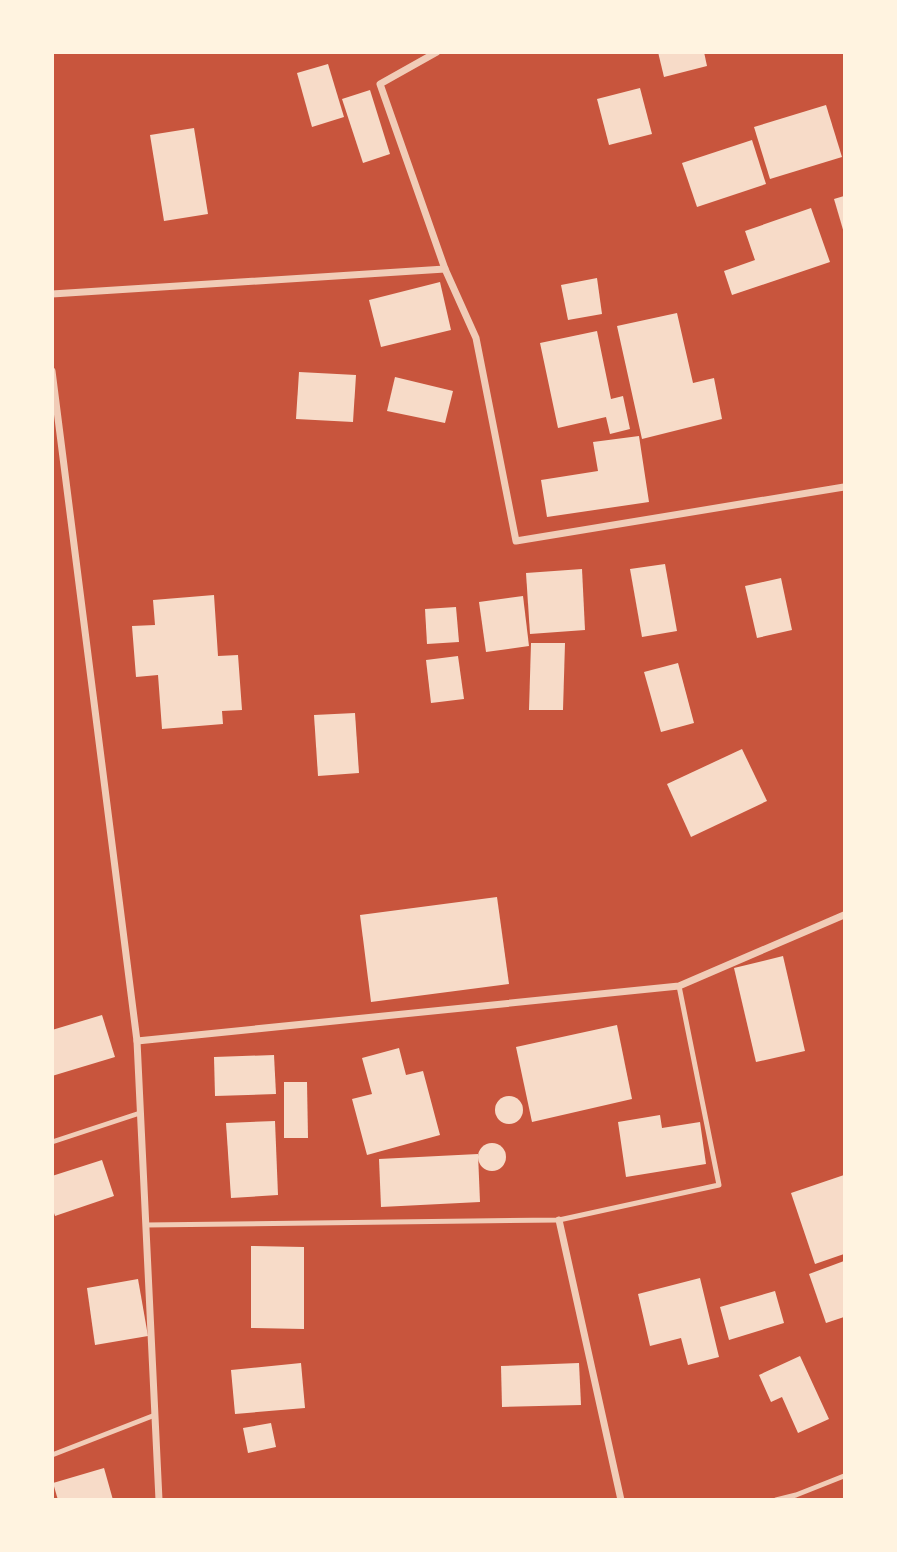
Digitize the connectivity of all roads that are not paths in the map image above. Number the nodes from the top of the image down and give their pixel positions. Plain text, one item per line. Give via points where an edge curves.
1 (437, 52) edge
2 (445, 269) junction
3 (52, 294) edge
4 (52, 371) edge
5 (845, 487) edge
6 (845, 915) edge
7 (679, 986) junction
8 (137, 1041) junction
9 (140, 1113) junction
10 (52, 1142) edge
11 (559, 1220) junction
12 (146, 1225) junction
13 (155, 1415) junction
14 (52, 1455) edge
15 (845, 1476) edge
16 (159, 1500) edge
17 (621, 1500) edge
18 (776, 1500) edge

1 - 2 street via 380,85
2 - 3 street
2 - 5 street via 476,338 516,541
4 - 8 street
6 - 7 street
7 - 8 street
7 - 11 lane via 719,1185
8 - 9 street
9 - 10 lane
9 - 12 street
11 - 12 lane
11 - 17 street
12 - 13 street
13 - 14 lane
13 - 16 street
15 - 18 lane

